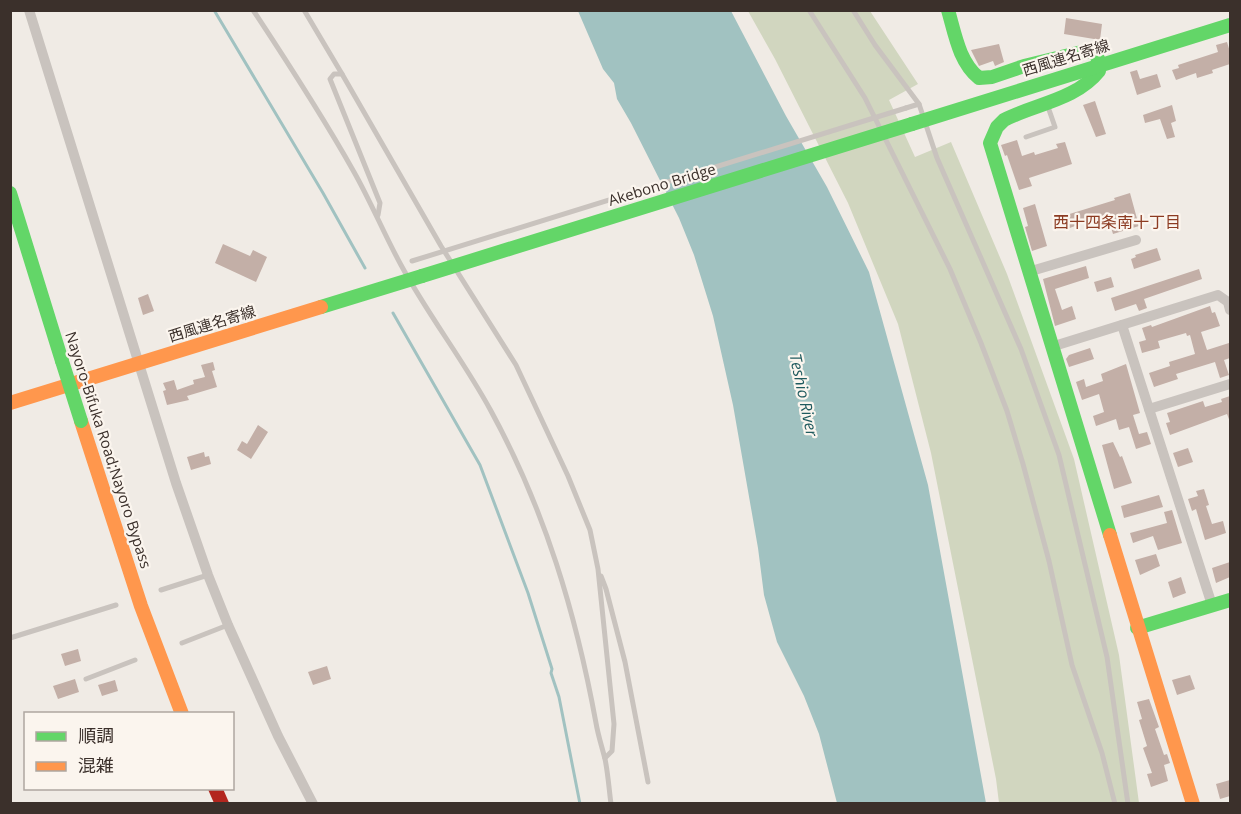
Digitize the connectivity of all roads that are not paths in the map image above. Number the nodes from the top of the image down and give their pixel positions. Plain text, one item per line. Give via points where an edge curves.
1 (29, 10) edge
2 (253, 10) edge
3 (304, 10) edge
4 (809, 10) edge
5 (853, 10) edge
6 (948, 10) edge
7 (1230, 25) edge
8 (1101, 65) junction
9 (342, 74) junction
10 (1046, 102) junction
11 (919, 104) junction
12 (918, 122) junction
13 (1026, 137) dead end
14 (10, 194) edge
15 (378, 216) junction
16 (1136, 240) dead end
17 (400, 264) junction
18 (1028, 272) junction
19 (416, 278) junction
20 (1230, 310) edge
21 (1122, 325) junction
22 (1051, 347) junction
23 (139, 364) junction
24 (1230, 384) edge
25 (10, 404) edge
26 (1149, 409) junction
27 (598, 569) junction
28 (208, 575) junction
29 (161, 590) dead end
30 (1230, 600) edge
31 (116, 605) dead end
32 (1212, 605) junction
33 (228, 625) junction
34 (1137, 628) junction
35 (10, 638) edge
36 (182, 643) dead end
37 (135, 660) dead end
38 (86, 679) dead end
39 (181, 712) edge
40 (605, 758) junction
41 (648, 783) dead end
42 (215, 790) edge
43 (222, 804) edge
44 (313, 804) edge
45 (611, 804) edge
46 (1115, 804) edge
47 (1128, 804) edge
48 (1193, 804) edge

1 - 23 street
2 - 15 lane via 353,169
3 - 9 lane
4 - 46 lane via 884,135 950,269 1007,411 1049,561 1072,665
5 - 11 lane
6 - 8 main road via 962,57 979,78 1086,51 1097,54
7 - 8 main road, 西風連名寄線
8 - 10 main road via 1099,75 1087,86
8 - 12 main road, 西風連名寄線
9 - 15 lane via 334,74 330,79 379,198
9 - 27 lane via 441,246 516,365 590,530
10 - 13 lane via 1055,127
10 - 18 main road via 1006,118 996,127 990,143
11 - 12 lane
11 - 17 lane, bridge
12 - 19 main road, Akebono Bridge, bridge
12 - 47 lane via 1021,349 1059,454 1107,657
14 - 39 main road, Nayoro-Bifuka Road;Nayoro Bypass, bridge via 141,606
15 - 17 lane
16 - 18 street
17 - 19 lane
18 - 22 main road
19 - 23 main road, 西風連名寄線
19 - 40 lane via 492,413 537,505 577,630
20 - 21 street via 1228,302 1218,295
21 - 22 street
21 - 26 street
22 - 34 main road
23 - 25 main road, 西風連名寄線
23 - 28 street
24 - 26 street
26 - 32 street
27 - 40 lane via 614,724 613,746
27 - 41 lane via 625,662
28 - 29 lane
28 - 33 street
30 - 32 main road
31 - 35 lane
32 - 34 main road
33 - 36 lane
33 - 44 street
34 - 48 main road
37 - 38 lane
40 - 45 lane
42 - 43 main road

